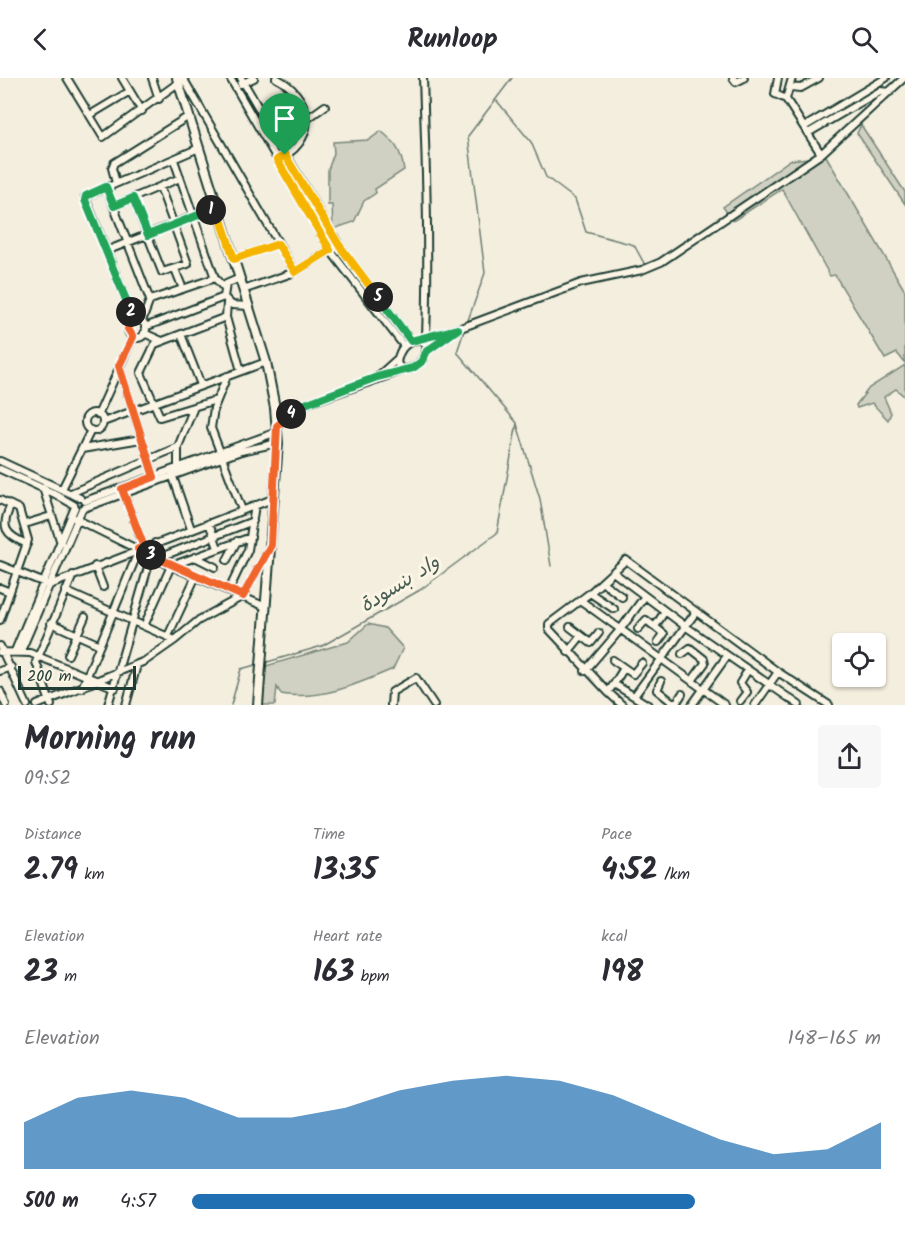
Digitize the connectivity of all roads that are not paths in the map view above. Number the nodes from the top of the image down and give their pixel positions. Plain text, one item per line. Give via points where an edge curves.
1 (67, 78) edge
2 (122, 78) edge
3 (152, 78) edge
4 (230, 78) edge
5 (254, 78) edge
6 (276, 78) edge
7 (423, 78) edge
8 (733, 78) edge
9 (744, 78) edge
10 (778, 78) edge
11 (792, 78) edge
12 (807, 78) edge
13 (819, 78) edge
14 (886, 78) edge
15 (904, 78) edge
16 (179, 80) edge
17 (242, 80) edge
18 (283, 80) edge
19 (806, 86) junction
20 (235, 87) junction
21 (790, 87) junction
22 (130, 91) junction
23 (891, 92) junction
24 (159, 99) junction
25 (786, 99) junction
26 (325, 106) dead end
27 (142, 111) junction
28 (90, 116) junction
29 (189, 116) junction
30 (830, 116) junction
31 (307, 119) junction
32 (806, 130) junction
33 (199, 148) junction
34 (821, 154) junction
35 (285, 155) junction
36 (174, 160) junction
37 (277, 160) junction
38 (180, 178) junction
39 (116, 183) junction
40 (106, 187) junction
41 (160, 187) junction
42 (133, 198) junction
43 (114, 206) junction
44 (217, 207) junction
45 (195, 217) junction
46 (174, 225) junction
47 (148, 235) junction
48 (128, 243) junction
49 (278, 244) junction
50 (339, 245) junction
51 (330, 250) junction
52 (106, 251) junction
53 (234, 259) junction
54 (175, 269) junction
55 (295, 272) junction
56 (215, 278) junction
57 (240, 278) junction
58 (224, 288) junction
59 (183, 289) junction
60 (243, 290) junction
61 (150, 300) junction
62 (226, 300) junction
63 (248, 306) junction
64 (226, 317) junction
65 (141, 325) junction
66 (461, 328) junction
67 (181, 334) junction
68 (133, 337) junction
69 (426, 337) junction
70 (415, 340) junction
71 (162, 341) junction
72 (404, 346) junction
73 (427, 351) junction
74 (398, 358) junction
75 (266, 362) junction
76 (119, 366) junction
77 (404, 370) junction
78 (241, 371) junction
79 (227, 376) junction
80 (377, 377) junction
81 (201, 385) junction
82 (216, 400) junction
83 (153, 403) junction
84 (194, 406) junction
85 (300, 406) junction
86 (275, 408) junction
87 (132, 411) junction
88 (98, 415) junction
89 (103, 422) junction
90 (277, 429) junction
91 (91, 430) junction
92 (141, 439) junction
93 (278, 443) junction
94 (178, 447) junction
95 (82, 449) junction
96 (221, 455) junction
97 (147, 460) junction
98 (0, 461) edge
99 (178, 467) junction
100 (0, 470) edge
101 (172, 474) junction
102 (154, 477) junction
103 (43, 488) junction
104 (62, 489) junction
105 (123, 492) junction
106 (71, 493) junction
107 (275, 498) junction
108 (0, 500) edge
109 (11, 505) junction
110 (80, 505) junction
111 (255, 505) junction
112 (242, 510) junction
113 (51, 516) junction
114 (75, 518) junction
115 (253, 521) junction
116 (209, 523) junction
117 (25, 524) junction
118 (191, 529) junction
119 (3, 530) edge
120 (213, 536) junction
121 (251, 537) junction
122 (237, 541) junction
123 (61, 543) junction
124 (155, 543) junction
125 (27, 544) junction
126 (271, 545) junction
127 (141, 548) junction
128 (218, 548) junction
129 (155, 557) junction
130 (195, 557) junction
131 (227, 560) dead end
132 (0, 565) edge
133 (95, 566) junction
134 (171, 566) junction
135 (215, 567) dead end
136 (16, 572) junction
137 (613, 572) junction
138 (73, 575) junction
139 (196, 576) junction
140 (602, 582) junction
141 (47, 584) junction
142 (103, 587) dead end
143 (0, 588) edge
144 (229, 590) junction
145 (65, 591) junction
146 (10, 592) junction
147 (590, 593) junction
148 (243, 596) junction
149 (645, 596) junction
150 (622, 597) dead end
151 (580, 600) junction
152 (266, 607) junction
153 (614, 609) dead end
154 (665, 611) junction
155 (696, 612) junction
156 (113, 613) junction
157 (85, 616) dead end
158 (0, 620) edge
159 (133, 622) junction
160 (51, 624) junction
161 (144, 626) junction
162 (656, 626) junction
163 (685, 626) junction
164 (570, 627) dead end
165 (639, 629) dead end
166 (620, 630) junction
167 (599, 633) dead end
168 (77, 635) junction
169 (581, 636) junction
170 (171, 638) junction
171 (706, 641) junction
172 (658, 642) dead end
173 (100, 645) junction
174 (1, 650) edge
175 (18, 651) junction
176 (568, 652) junction
177 (682, 654) dead end
178 (698, 654) junction
179 (68, 655) dead end
180 (39, 656) junction
181 (727, 656) junction
182 (613, 660) dead end
183 (661, 660) junction
184 (642, 663) dead end
185 (137, 665) junction
186 (11, 667) junction
187 (624, 668) junction
188 (748, 670) junction
189 (0, 671) edge
190 (585, 671) junction
191 (119, 672) junction
192 (778, 672) junction
193 (87, 677) junction
194 (694, 678) dead end
195 (99, 680) junction
196 (662, 681) dead end
197 (614, 684) junction
198 (769, 685) junction
199 (82, 688) junction
200 (115, 688) junction
201 (704, 689) junction
202 (0, 691) edge
203 (610, 694) junction
204 (682, 694) dead end
205 (635, 695) junction
206 (666, 697) junction
207 (740, 701) dead end
208 (50, 702) edge
209 (789, 702) edge
210 (6, 705) edge
211 (27, 705) edge
212 (37, 705) edge
213 (108, 705) edge
214 (126, 705) edge
215 (258, 705) edge
216 (391, 705) edge
217 (434, 705) edge
218 (608, 705) edge
219 (622, 705) edge
220 (648, 705) edge
221 (660, 705) edge
222 (692, 705) edge
223 (725, 705) edge
224 (755, 705) edge
225 (799, 705) edge
226 (829, 705) edge

1 - 28 street
2 - 22 street
3 - 24 street
4 - 20 street
5 - 17 street
6 - 18 street
7 - 69 street via 427,164
8 - 9 street via 736,82
10 - 25 street via 775,94
11 - 21 street
12 - 19 street
13 - 19 street
14 - 30 street
15 - 23 street
16 - 24 street
16 - 29 main road
16 - 49 street
17 - 20 street
17 - 35 street
18 - 31 street via 301,97
19 - 21 street
20 - 37 street
21 - 25 street
22 - 27 street
22 - 28 street
23 - 30 street via 880,91
23 - 34 street
24 - 27 street
25 - 32 street
26 - 31 street
27 - 28 street via 104,137
29 - 33 main road
29 - 39 street via 114,163
30 - 32 street
31 - 35 street via 300,141
32 - 34 street
33 - 36 street
33 - 44 main road
34 - 66 street via 653,266 581,283
35 - 37 street
35 - 50 street
36 - 38 street
36 - 39 street
37 - 51 street
38 - 41 street
38 - 45 street
39 - 40 street
40 - 43 street
40 - 52 street via 85,199
41 - 42 street
41 - 46 street
42 - 43 street
42 - 47 street
43 - 48 street
44 - 45 street
44 - 53 main road
45 - 46 street
45 - 56 street
46 - 47 street
46 - 54 street via 188,262
47 - 48 street
47 - 54 street via 162,272
48 - 52 street
48 - 61 street
49 - 53 street
49 - 55 street
50 - 51 street
50 - 70 street
51 - 55 street
51 - 72 street
52 - 65 street
53 - 57 main road
54 - 59 street
55 - 60 street
56 - 58 street
56 - 59 street
57 - 58 street via 229,281
57 - 60 main road
58 - 62 street
59 - 61 street
60 - 63 main road
61 - 65 street
62 - 63 street via 237,307
62 - 64 street
62 - 65 street
63 - 75 main road
64 - 67 street
64 - 78 street
65 - 68 street
65 - 68 street via 128,327
65 - 71 street
66 - 69 street
66 - 73 street
67 - 71 street
67 - 81 street
68 - 76 street
69 - 70 street
70 - 72 street
70 - 73 street via 426,341
71 - 83 street via 152,348 141,374
72 - 74 street
73 - 77 street via 418,364
74 - 77 street via 398,366
74 - 80 street
75 - 78 street
75 - 86 main road
76 - 87 street
76 - 88 street
77 - 80 street
78 - 79 street
79 - 81 street
79 - 82 street
80 - 85 street
81 - 83 street
82 - 84 street
82 - 96 street via 211,428
83 - 84 street via 162,417
83 - 87 street
84 - 94 street
85 - 86 street
85 - 90 street
86 - 90 main road
87 - 89 street
87 - 92 street
88 - 89 street
88 - 91 street via 87,418
89 - 91 street via 99,429
90 - 93 main road
90 - 96 street
91 - 95 street
92 - 95 street
92 - 97 street
93 - 96 street
93 - 107 main road
94 - 97 street
94 - 99 street
95 - 104 street
96 - 99 street
96 - 101 street
96 - 112 street
97 - 102 street
97 - 106 street
98 - 104 street
99 - 101 street
100 - 103 street
101 - 102 street
101 - 105 street
101 - 118 street
102 - 105 street
103 - 110 street
103 - 113 street
104 - 106 street
105 - 110 street
105 - 127 street
106 - 110 street
107 - 111 street
107 - 126 main road
108 - 109 street
109 - 117 street via 19,509
109 - 119 street
110 - 114 street
111 - 112 street
111 - 115 street
112 - 116 street
113 - 117 street
113 - 123 street
114 - 123 street
114 - 127 street
114 - 141 street
115 - 120 street
115 - 121 street
116 - 118 street
116 - 120 street
117 - 125 street
118 - 124 street
119 - 125 street
120 - 128 street
120 - 129 street
121 - 122 street
121 - 144 street via 246,558
122 - 128 street
122 - 131 street
123 - 141 street
124 - 127 street
124 - 129 street
125 - 136 street
126 - 148 street
126 - 152 main road
127 - 129 street
127 - 133 street
127 - 156 street
128 - 130 street
129 - 134 street
129 - 159 street
130 - 134 street
130 - 135 street
132 - 136 street
133 - 138 street
133 - 142 street
134 - 139 street
134 - 161 street
136 - 141 street
136 - 146 street
137 - 140 street
137 - 149 street
137 - 155 street via 626,560
138 - 141 street
138 - 145 street
139 - 144 street
139 - 170 street
140 - 147 street
140 - 150 street
141 - 175 street
143 - 146 street
144 - 148 street
145 - 156 street
145 - 160 street
146 - 158 street
147 - 151 street
147 - 153 street
148 - 152 street
148 - 170 street
149 - 154 street
149 - 166 street
151 - 166 street
151 - 176 street via 548,625
152 - 215 main road
154 - 162 street
154 - 163 street
155 - 163 street
155 - 192 street
156 - 159 street
156 - 173 street
157 - 168 street
159 - 161 street
159 - 191 street
160 - 168 street
160 - 180 street
161 - 170 street
162 - 165 street via 646,620
162 - 172 street via 664,634
163 - 171 street
163 - 183 street
164 - 169 street
166 - 183 street
166 - 190 street
167 - 169 street via 591,643
168 - 173 street
168 - 179 street
169 - 176 street
170 - 185 street via 154,657
171 - 178 street
171 - 181 street
173 - 193 street
174 - 175 street
174 - 186 street
175 - 180 street
176 - 190 street
177 - 178 street via 688,648
178 - 194 street via 705,663
180 - 193 street
180 - 208 street via 36,666
181 - 188 street
181 - 201 street
182 - 187 street
183 - 201 street
183 - 205 street
184 - 187 street via 633,674
185 - 191 street
185 - 214 street
186 - 189 street
186 - 211 street
187 - 197 street
188 - 198 street
188 - 207 street via 740,683 747,692
190 - 203 street
191 - 195 street
191 - 200 street
192 - 198 street
192 - 226 street
193 - 195 street
193 - 199 street
195 - 199 street
195 - 200 street
196 - 206 street via 657,690
197 - 203 street
197 - 205 street
198 - 209 street
198 - 224 street
199 - 208 street
200 - 213 street
201 - 222 street
201 - 223 street
202 - 210 street
203 - 218 street
203 - 219 street
204 - 206 street via 675,703
205 - 220 street
206 - 221 street
208 - 212 street
209 - 225 street
216 - 217 street via 392,692 416,678

